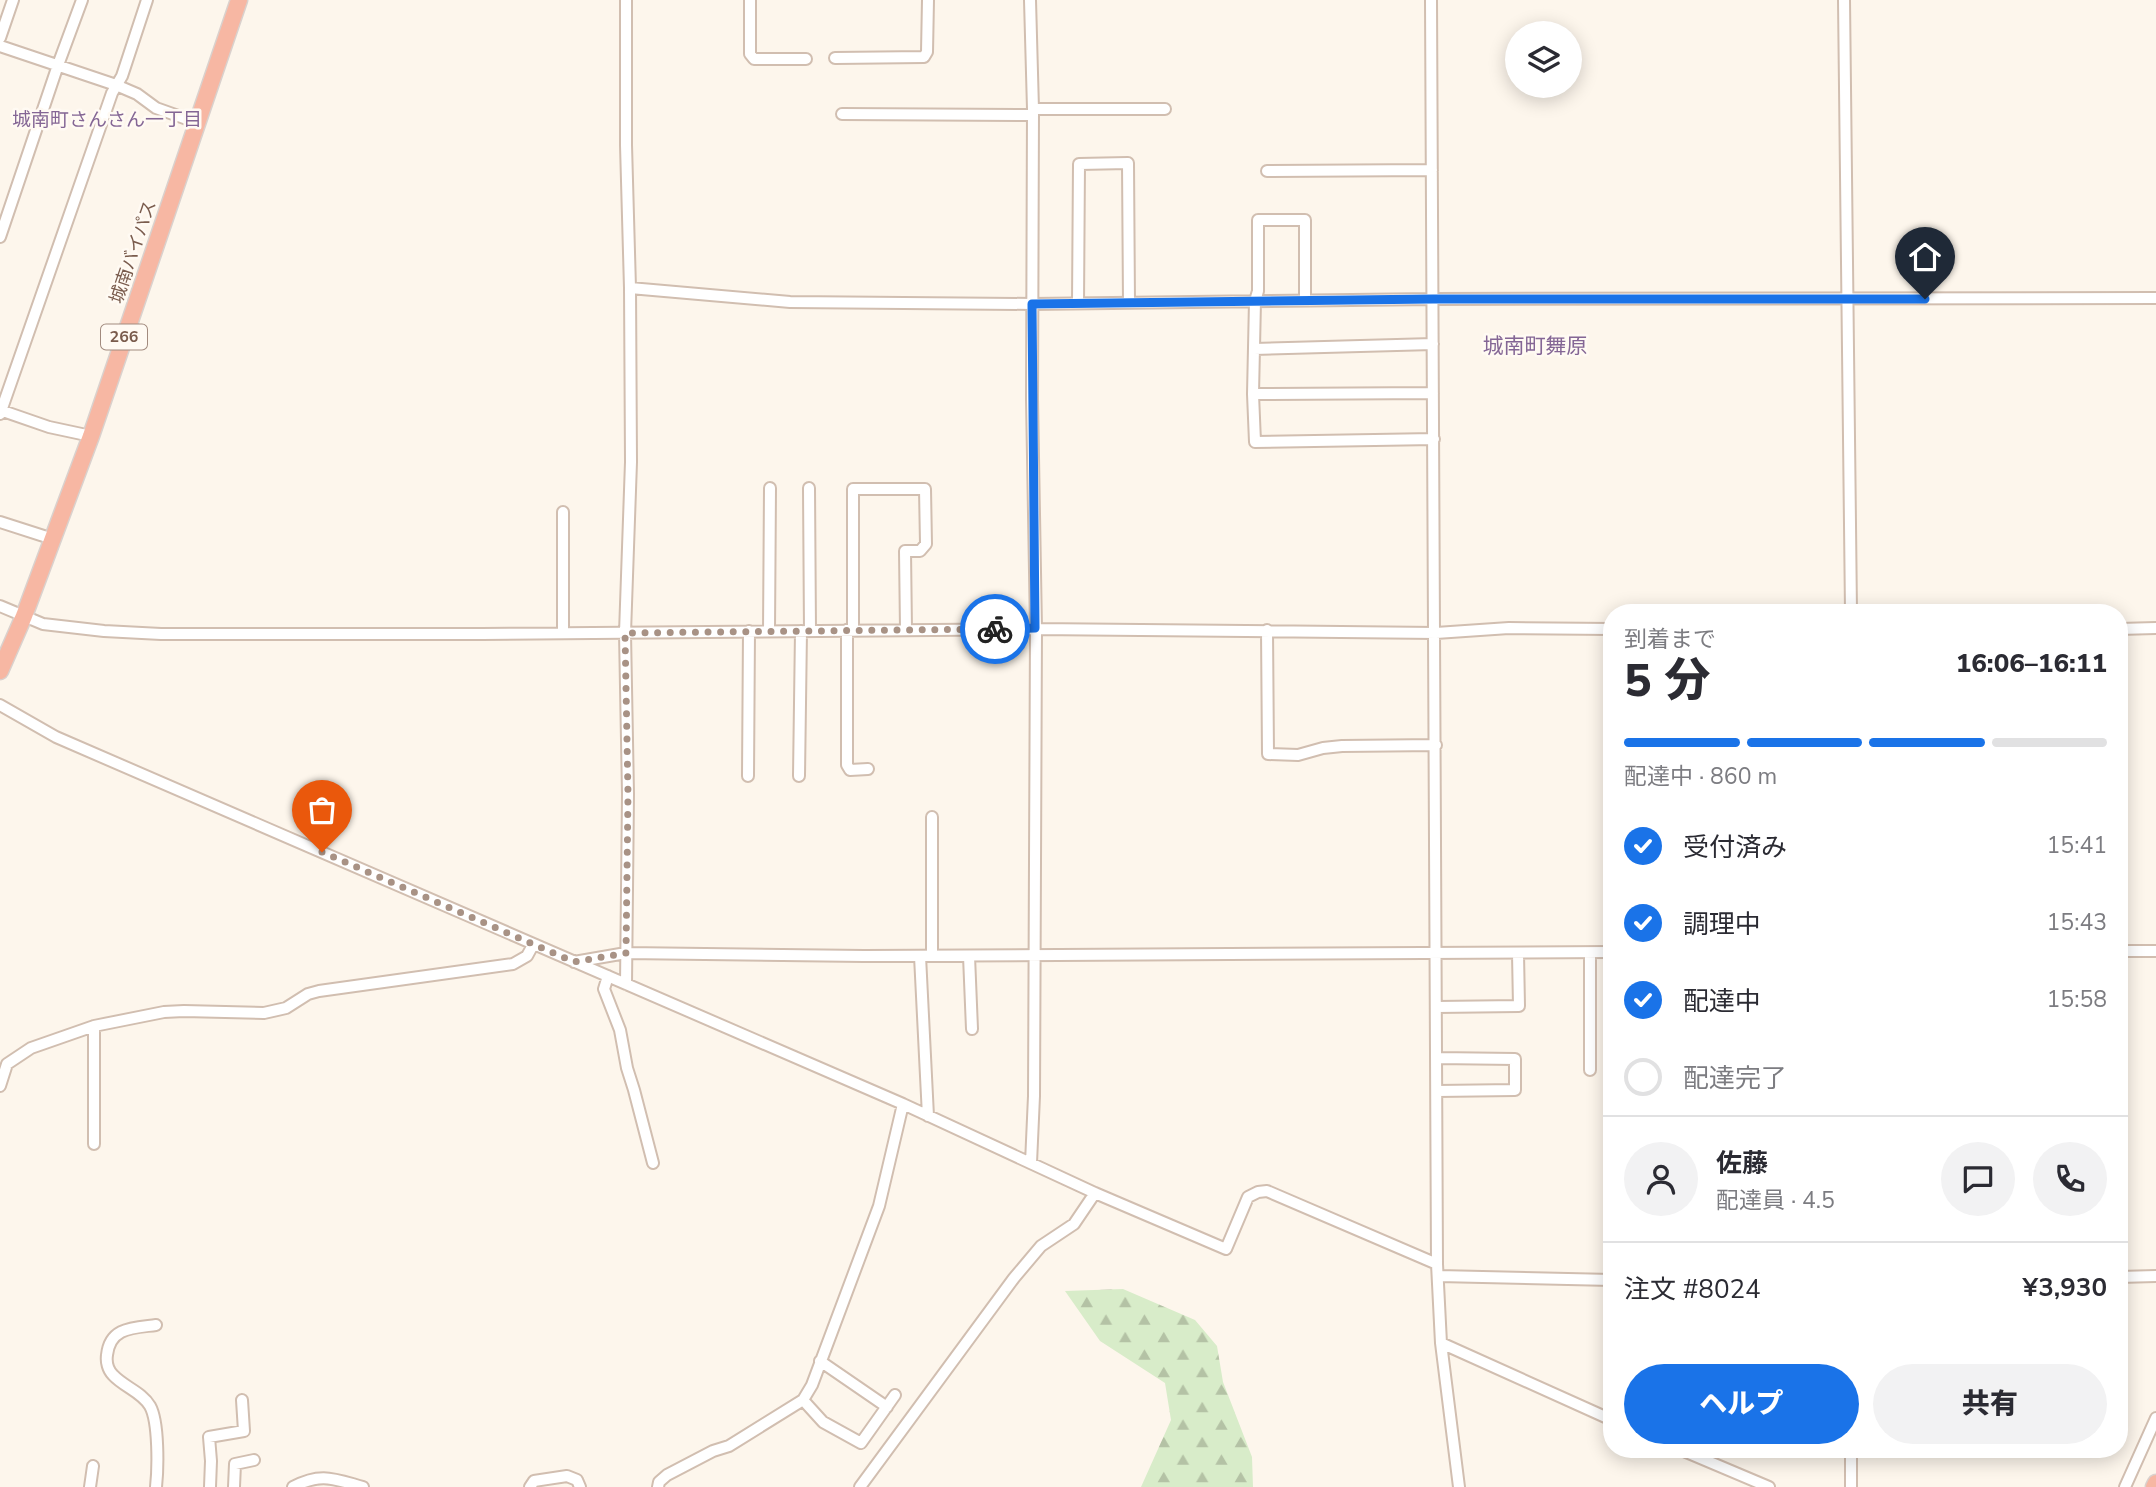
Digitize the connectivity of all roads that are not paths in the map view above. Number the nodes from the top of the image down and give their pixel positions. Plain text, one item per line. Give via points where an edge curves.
1 (82, 0) edge
2 (147, 0) edge
3 (239, 0) edge
4 (626, 0) edge
5 (750, 0) edge
6 (928, 0) edge
7 (1030, 0) edge
8 (1432, 0) edge
9 (1844, 0) edge
10 (11, 1) edge
11 (0, 38) edge
12 (0, 46) edge
13 (835, 58) dead end
14 (806, 59) dead end
15 (58, 65) junction
16 (116, 85) junction
17 (1165, 109) dead end
18 (1033, 112) junction
19 (842, 114) dead end
20 (198, 123) junction
21 (1432, 170) junction
22 (1267, 171) dead end
23 (0, 237) edge
24 (630, 288) junction
25 (2156, 298) edge
26 (1433, 299) junction
27 (1848, 299) junction
28 (1255, 301) junction
29 (1305, 301) junction
30 (1078, 303) junction
31 (1129, 303) junction
32 (1032, 304) junction
33 (1433, 344) junction
34 (1254, 349) junction
35 (1433, 393) junction
36 (1253, 394) junction
37 (0, 412) edge
38 (91, 436) junction
39 (1434, 439) junction
40 (770, 488) dead end
41 (809, 488) dead end
42 (563, 512) dead end
43 (0, 522) edge
44 (53, 539) junction
45 (1851, 604) edge
46 (0, 606) edge
47 (24, 616) junction
48 (1035, 628) junction
49 (2156, 628) edge
50 (1603, 629) edge
51 (2128, 629) edge
52 (850, 630) junction
53 (906, 630) junction
54 (1267, 630) junction
55 (748, 631) junction
56 (769, 631) junction
57 (805, 631) junction
58 (563, 633) junction
59 (625, 633) junction
60 (1436, 633) junction
61 (0, 671) edge
62 (0, 705) edge
63 (1436, 745) junction
64 (868, 769) dead end
65 (748, 776) dead end
66 (799, 776) dead end
67 (932, 817) dead end
68 (533, 945) junction
69 (2128, 951) edge
70 (2156, 951) edge
71 (1603, 952) edge
72 (626, 953) junction
73 (1590, 953) junction
74 (1437, 954) junction
75 (1518, 954) junction
76 (1034, 955) junction
77 (920, 956) junction
78 (932, 956) junction
79 (969, 956) junction
80 (574, 962) junction
81 (608, 976) junction
82 (626, 984) junction
83 (1437, 1007) junction
84 (94, 1026) junction
85 (972, 1029) dead end
86 (1437, 1058) junction
87 (3, 1065) edge
88 (1590, 1070) dead end
89 (0, 1086) edge
90 (1437, 1091) junction
91 (903, 1104) junction
92 (928, 1116) junction
93 (94, 1144) dead end
94 (653, 1163) dead end
95 (1031, 1163) junction
96 (1096, 1193) junction
97 (1437, 1264) junction
98 (1439, 1276) junction
99 (2156, 1276) edge
100 (2128, 1277) edge
101 (1603, 1280) edge
102 (156, 1325) dead end
103 (1441, 1343) junction
104 (820, 1361) junction
105 (895, 1395) dead end
106 (242, 1400) dead end
107 (803, 1400) junction
108 (887, 1407) junction
109 (1603, 1416) edge
110 (2156, 1418) edge
111 (1700, 1458) edge
112 (1851, 1458) edge
113 (254, 1460) dead end
114 (93, 1466) dead end
115 (318, 1482) edge
116 (90, 1487) edge
117 (156, 1487) edge
118 (210, 1487) edge
119 (234, 1487) edge
120 (293, 1487) edge
121 (363, 1487) edge
122 (530, 1487) edge
123 (580, 1487) edge
124 (658, 1487) edge
125 (860, 1487) edge
126 (1459, 1487) edge
127 (1769, 1487) edge
128 (1851, 1487) edge
129 (2125, 1487) edge

1 - 15 street
2 - 16 street
3 - 20 highway, 城南バイパス / 266
4 - 24 street
5 - 14 street via 750,54 754,59
6 - 13 street via 924,57
7 - 18 street
8 - 21 street
9 - 27 street
10 - 11 street
12 - 15 street
15 - 16 street
15 - 23 street
16 - 20 street via 156,108
16 - 37 street
17 - 18 street
18 - 19 street
18 - 32 street
20 - 38 highway, 城南バイパス / 266
21 - 22 street
21 - 26 street
24 - 32 street via 790,302
24 - 59 street via 631,462
25 - 27 street
26 - 27 street
26 - 29 street
26 - 33 street
27 - 45 street
28 - 29 street
28 - 29 street via 1258,220 1305,220
28 - 31 street
28 - 34 street
30 - 31 street
30 - 31 street via 1079,164 1128,163
30 - 32 street
32 - 48 street
33 - 34 street
33 - 35 street
34 - 36 street
35 - 36 street
35 - 39 street
36 - 39 street via 1255,442
37 - 38 street
38 - 44 highway, 城南バイパス / 266
39 - 60 street
40 - 56 street
41 - 57 street
42 - 58 street
43 - 44 street
44 - 47 highway, 城南バイパス / 266
46 - 47 street
47 - 58 street via 43,624 161,634
47 - 61 highway, 城南バイパス / 266
48 - 53 street
48 - 54 street
48 - 76 street
49 - 51 street
50 - 60 street
52 - 53 street
52 - 53 street via 853,489 925,489 926,544 920,551 905,551
52 - 57 street
52 - 64 street via 847,765 850,770
54 - 60 street
54 - 63 street via 1268,754 1298,755 1342,746
55 - 56 street
55 - 59 street
55 - 65 street
56 - 57 street
57 - 66 street
58 - 59 street
59 - 72 street
60 - 63 street
62 - 68 street via 56,737
63 - 74 street
67 - 78 street
68 - 80 street
68 - 84 street via 527,956 513,964 319,990 286,1008 264,1013 174,1011
69 - 70 street
71 - 73 street
72 - 77 street
72 - 80 street
72 - 82 street
73 - 75 street
73 - 88 street
74 - 75 street
74 - 76 street
74 - 83 street
75 - 83 street via 1519,1006
76 - 79 street
76 - 95 street
77 - 78 street
77 - 92 street
78 - 79 street
79 - 85 street
80 - 81 street
81 - 82 street
81 - 94 street via 604,989 620,1030
82 - 91 street
83 - 86 street
84 - 87 street via 31,1048
84 - 93 street
86 - 90 street
86 - 90 street via 1515,1059 1515,1090
87 - 89 street
90 - 97 street
91 - 92 street
91 - 104 street via 879,1206
92 - 95 street
95 - 96 street
96 - 97 street via 1226,1249 1248,1197 1267,1191
96 - 125 street via 1074,1224 1041,1246 1014,1278
97 - 98 street
98 - 101 street
98 - 103 street
99 - 100 street
102 - 117 street via 117,1334 108,1345 106,1361 111,1374 152,1409
103 - 109 street
103 - 126 street
104 - 107 street
104 - 108 street
105 - 108 street
106 - 118 street via 244,1431 209,1437
107 - 108 street via 823,1422 861,1443
107 - 124 street via 729,1446 667,1475
110 - 129 street
111 - 127 street
112 - 128 street
113 - 119 street via 235,1464
114 - 116 street
115 - 120 street via 308,1479
115 - 121 street via 336,1480
122 - 123 street via 534,1481 567,1476

